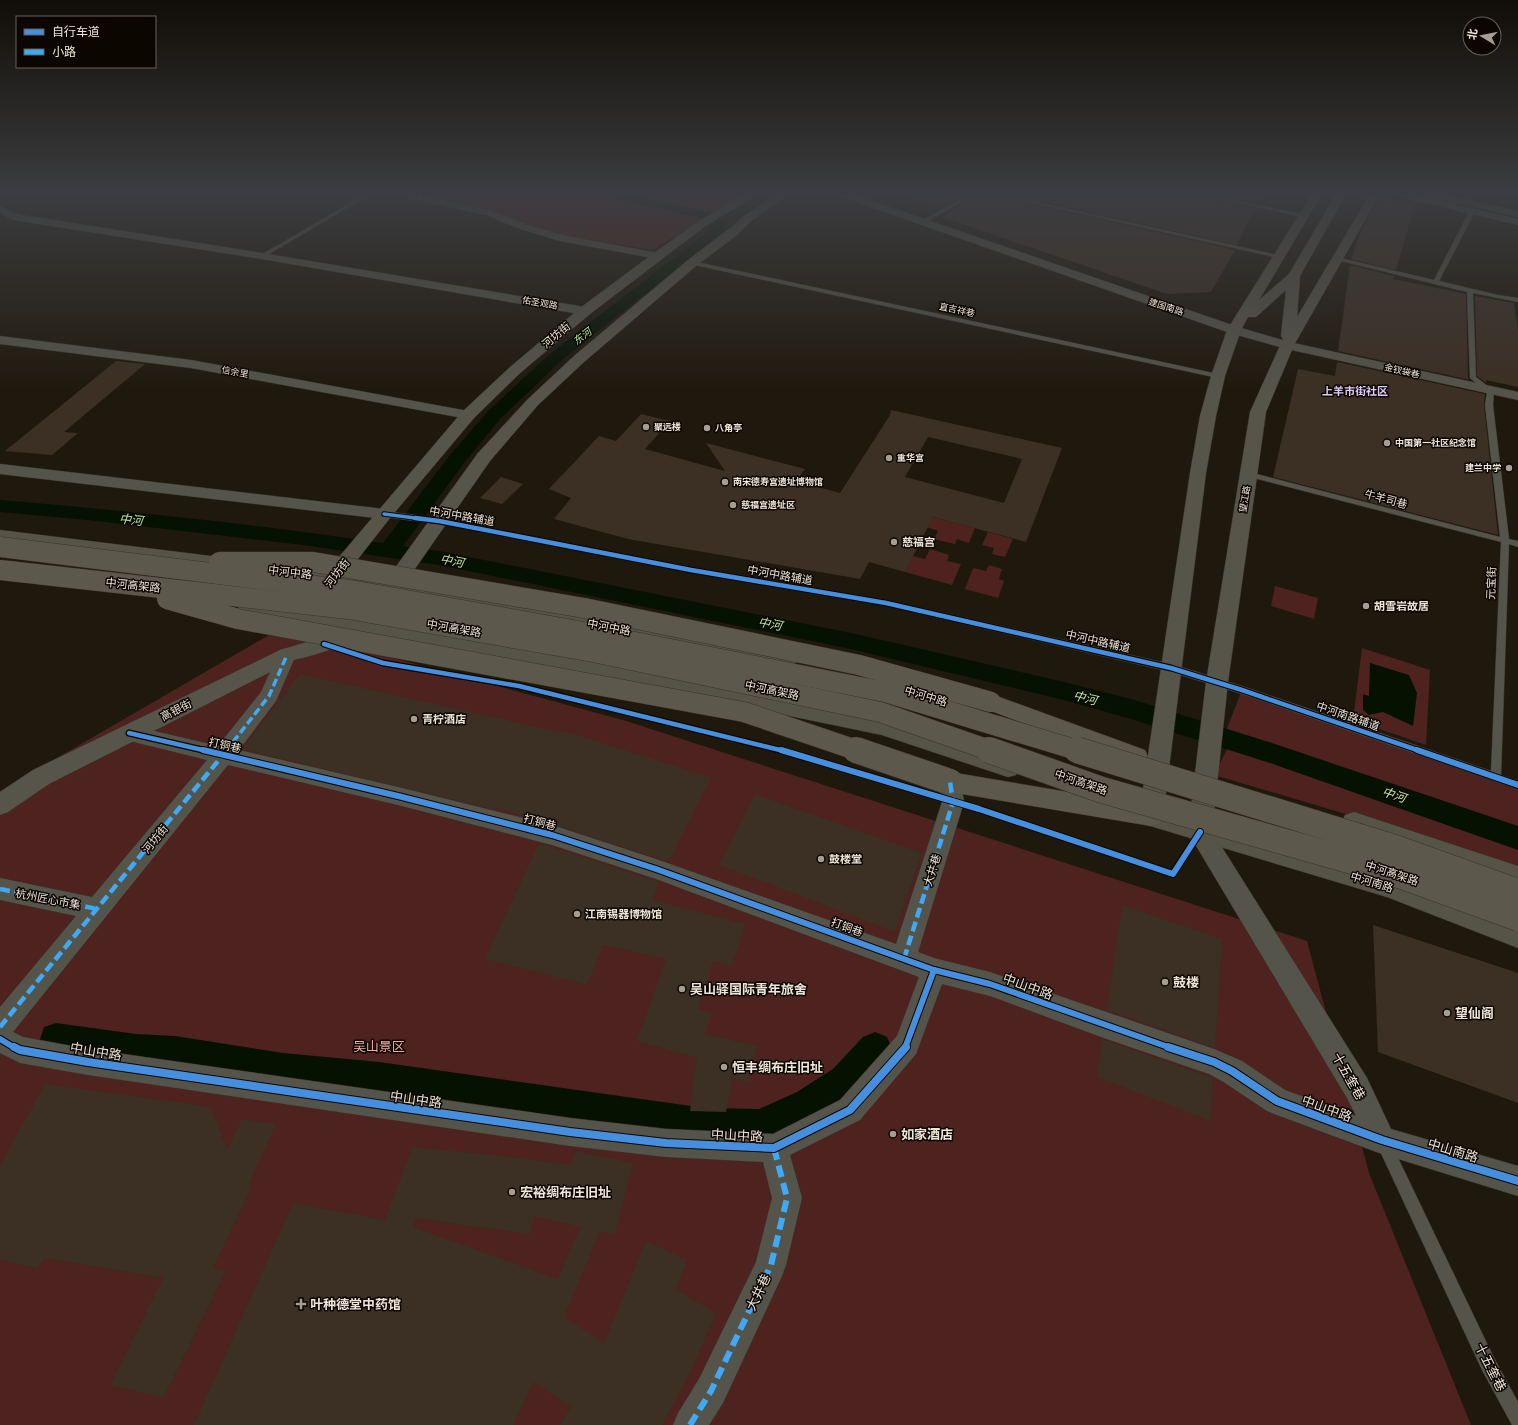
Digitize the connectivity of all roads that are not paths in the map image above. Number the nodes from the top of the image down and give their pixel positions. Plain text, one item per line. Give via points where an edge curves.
1 (288, 260) edge
2 (652, 260) edge
3 (695, 260) edge
4 (1032, 260) edge
5 (1276, 260) edge
6 (1303, 260) edge
7 (1335, 260) edge
8 (1343, 260) edge
9 (1447, 260) edge
10 (692, 263) junction
11 (1294, 276) junction
12 (1436, 282) junction
13 (1470, 290) junction
14 (1518, 300) edge
15 (585, 311) junction
16 (1234, 330) junction
17 (0, 340) edge
18 (1287, 345) junction
19 (1218, 376) junction
20 (1491, 391) junction
21 (1518, 396) edge
22 (468, 416) junction
23 (0, 469) edge
24 (1249, 474) junction
25 (382, 516) junction
26 (437, 524) junction
27 (0, 536) edge
28 (1505, 541) junction
29 (1518, 544) edge
30 (0, 547) edge
31 (121, 562) junction
32 (0, 570) edge
33 (0, 577) edge
34 (332, 578) junction
35 (102, 581) junction
36 (393, 587) junction
37 (306, 615) junction
38 (357, 624) junction
39 (287, 655) junction
40 (1170, 668) junction
41 (1217, 682) junction
42 (129, 733) junction
43 (223, 755) junction
44 (1157, 764) junction
45 (1206, 778) junction
46 (1496, 778) junction
47 (950, 782) junction
48 (1518, 785) edge
49 (0, 805) edge
50 (1151, 816) junction
51 (1200, 832) junction
52 (1518, 877) edge
53 (0, 889) edge
54 (1518, 892) edge
55 (97, 909) junction
56 (1518, 918) edge
57 (1518, 935) edge
58 (904, 959) junction
59 (934, 970) junction
60 (0, 1027) edge
61 (0, 1039) edge
62 (1382, 1140) junction
63 (774, 1148) junction
64 (1518, 1181) edge
65 (1518, 1419) edge
66 (690, 1425) edge

1 - 15 street, 佑圣观路
2 - 15 street, 河坊街
3 - 10 street
4 - 16 street, 建国南路
5 - 16 street
6 - 11 street
7 - 18 street, 望江路
8 - 12 lane
9 - 12 lane
10 - 19 lane, 直吉祥巷
10 - 26 street via 579,359 533,402 484,457
11 - 16 street
11 - 18 street
12 - 13 lane
13 - 14 lane
13 - 20 lane via 1472,378
15 - 22 street, 河坊街 via 514,371
16 - 18 street, 建国南路
16 - 19 street
17 - 22 street, 信余里 via 191,364
18 - 20 street, 金钗袋巷
18 - 24 street, 望江路 via 1258,412
19 - 40 street via 1198,474
20 - 21 street, 金钗袋巷
20 - 28 lane, 元宝街 via 1489,405
22 - 25 street, 河坊街
23 - 25 street
24 - 28 lane, 牛羊司巷
24 - 41 street, 望江路
25 - 26 lane, 中河中路辅道
25 - 34 street, 河坊街
26 - 36 street
26 - 40 lane, 中河中路辅道 via 886,603
27 - 34 main road, 中河中路
28 - 29 lane, 牛羊司巷
28 - 46 lane, 元宝街
30 - 31 highway, 中河高架路, bridge
31 - 44 highway, bridge via 313,562 584,608 859,665 991,702
31 - 54 highway, 中河高架路, bridge via 356,591 600,635 886,692 1388,846
32 - 35 highway, 中河高架路, bridge
33 - 37 main road
34 - 36 main road, 中河中路
34 - 37 street, 河坊街
35 - 47 highway, bridge via 238,619 744,712
35 - 56 highway, 中河高架路, bridge via 348,609 593,652 880,712 1102,790 1391,872
36 - 38 street
36 - 44 main road, 中河中路 via 682,641 878,682
37 - 38 main road
37 - 39 street, 河坊街
38 - 39 street, 高银街 via 324,644
38 - 50 main road via 586,666 883,726
39 - 42 street, 高银街
39 - 43 street, 河坊街 via 269,696
40 - 41 lane, 中河南路辅道
40 - 44 street
41 - 45 street, 望江路
41 - 46 lane, 中河南路辅道
42 - 43 street, 打铜巷
42 - 49 street, 高银街 via 41,777
43 - 55 street, 河坊街
43 - 58 street, 打铜巷 via 552,835 656,869
44 - 45 main road, 中河中路
44 - 50 street
45 - 51 street, 望江路
45 - 52 main road via 1384,831
46 - 48 lane, 中河南路辅道
47 - 50 highway
47 - 58 street, 大井巷 via 953,802
50 - 51 main road
51 - 57 main road, 中河南路 via 1388,886
51 - 62 street, 十五奎巷 via 1357,1088
53 - 55 street, 杭州匠心市集
55 - 60 street, 河坊街
58 - 59 street, 打铜巷
59 - 62 street, 中山中路 via 990,984 1214,1062 1277,1101
59 - 63 street, 中山中路 via 907,1045 850,1110
61 - 63 street, 中山中路 via 20,1050 88,1062 562,1131 666,1143
62 - 64 street, 中山南路
62 - 65 lane, 十五奎巷 via 1488,1364
63 - 66 street, 大井巷 via 787,1198 771,1265 711,1391

